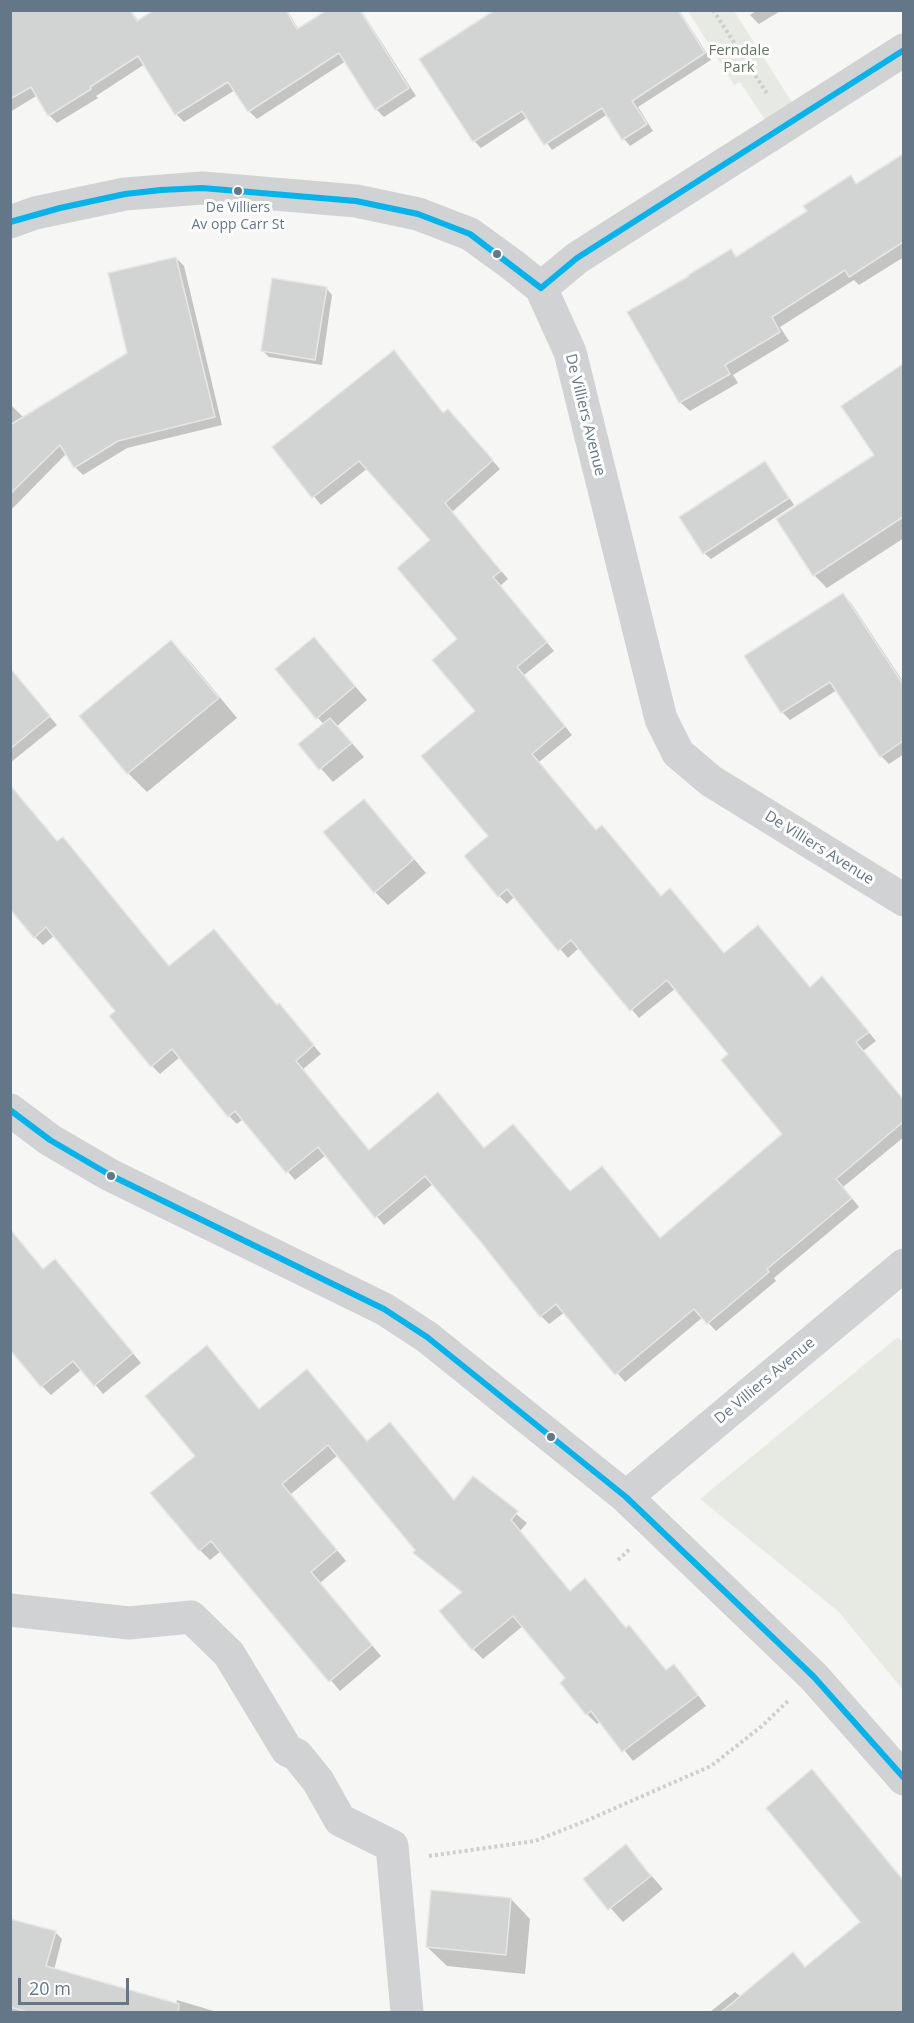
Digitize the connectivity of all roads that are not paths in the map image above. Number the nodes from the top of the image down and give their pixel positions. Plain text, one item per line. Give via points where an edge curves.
1 (903, 50) edge
2 (10, 222) edge
3 (541, 288) junction
4 (903, 900) edge
5 (10, 1110) edge
6 (903, 1265) edge
7 (626, 1497) junction
8 (10, 1610) edge
9 (903, 1779) edge
10 (407, 2013) edge

1 - 3 street via 577,258
2 - 3 street, De Villiers Avenue via 125,194 192,188 356,201 418,214 470,234
3 - 4 street, De Villiers Avenue via 570,352 661,719 678,753 711,781
5 - 7 street via 110,1175 384,1308
6 - 7 street, De Villiers Avenue
7 - 9 street via 814,1677
8 - 10 street via 129,1623 191,1617 229,1654 287,1750 297,1755 318,1781 340,1820 392,1846

